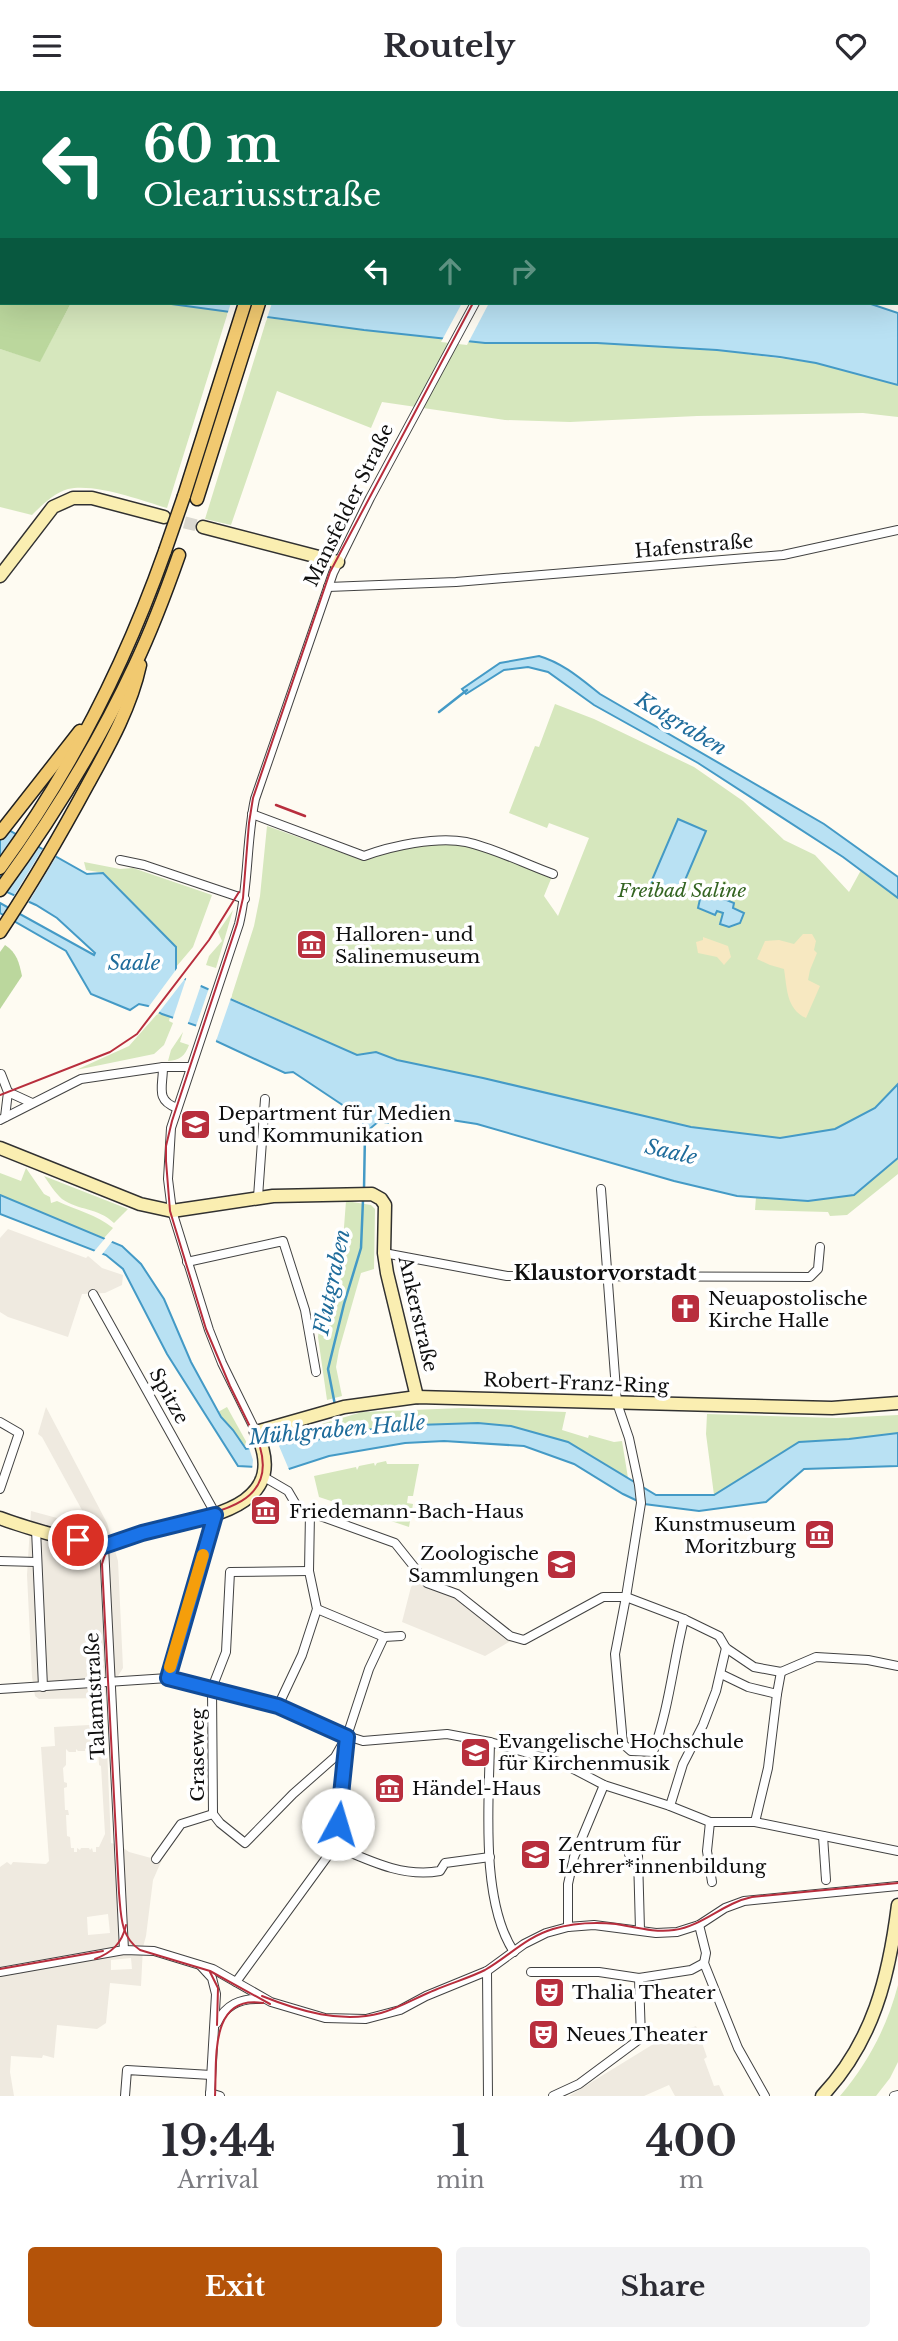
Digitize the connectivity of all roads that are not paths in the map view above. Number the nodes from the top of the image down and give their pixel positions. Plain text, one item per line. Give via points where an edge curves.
1 (244, 305) edge
2 (258, 305) edge
3 (474, 305) edge
4 (197, 499) dead end
5 (164, 517) tunnel mouth
6 (203, 527) tunnel mouth
7 (898, 530) edge
8 (166, 551) junction
9 (179, 555) dead end
10 (338, 562) junction
11 (0, 576) edge
12 (328, 587) junction
13 (157, 615) junction
14 (146, 641) junction
15 (98, 709) junction
16 (45, 814) junction
17 (252, 814) junction
18 (0, 833) edge
19 (120, 860) dead end
20 (0, 868) edge
21 (553, 874) dead end
22 (0, 890) edge
23 (245, 899) junction
24 (0, 932) edge
25 (163, 1067) junction
26 (191, 1067) junction
27 (1, 1074) edge
28 (8, 1092) junction
29 (265, 1099) dead end
30 (33, 1103) junction
31 (177, 1108) junction
32 (3, 1119) edge
33 (0, 1148) edge
34 (601, 1189) dead end
35 (258, 1197) junction
36 (172, 1211) junction
37 (820, 1247) dead end
38 (384, 1253) junction
39 (187, 1262) junction
40 (608, 1277) junction
41 (93, 1294) dead end
42 (316, 1373) dead end
43 (417, 1398) junction
44 (617, 1403) junction
45 (898, 1403) edge
46 (0, 1422) edge
47 (258, 1436) junction
48 (265, 1473) junction
49 (0, 1489) edge
50 (310, 1513) junction
51 (215, 1515) junction
52 (0, 1518) edge
53 (36, 1529) junction
54 (104, 1546) junction
55 (0, 1561) edge
56 (36, 1562) junction
57 (309, 1571) junction
58 (626, 1597) junction
59 (317, 1609) junction
60 (684, 1619) junction
61 (401, 1636) dead end
62 (384, 1637) junction
63 (726, 1648) junction
64 (898, 1666) edge
65 (781, 1672) junction
66 (721, 1674) junction
67 (168, 1678) junction
68 (110, 1681) junction
69 (43, 1687) junction
70 (212, 1688) junction
71 (0, 1689) edge
72 (777, 1694) junction
73 (278, 1706) junction
74 (347, 1737) junction
75 (490, 1742) junction
76 (604, 1785) junction
77 (670, 1806) junction
78 (213, 1814) junction
79 (710, 1822) junction
80 (755, 1822) junction
81 (823, 1836) junction
82 (335, 1846) junction
83 (898, 1851) edge
84 (629, 1854) dead end
85 (491, 1857) junction
86 (156, 1859) dead end
87 (826, 1880) dead end
88 (712, 1882) dead end
89 (898, 1886) edge
90 (898, 1905) edge
91 (699, 1925) junction
92 (568, 1927) junction
93 (640, 1930) junction
94 (124, 1950) junction
95 (514, 1952) junction
96 (196, 1962) junction
97 (704, 1963) junction
98 (487, 1971) junction
99 (0, 1972) edge
100 (531, 1972) dead end
101 (639, 1979) junction
102 (236, 1983) junction
103 (266, 2001) junction
104 (213, 2040) junction
105 (211, 2075) junction
106 (210, 2095) edge
107 (125, 2096) edge
108 (220, 2096) edge
109 (488, 2096) edge
110 (553, 2096) edge
111 (765, 2096) edge
112 (822, 2096) edge

1 - 8 main road, bridge
2 - 4 main road
3 - 10 street, Mansfelder Straße
5 - 11 street via 92,498 73,498 53,507
6 - 10 street
7 - 12 street, Hafenstraße via 783,555 490,580
8 - 13 main road
8 - 15 main road
9 - 13 main road
10 - 12 street, Mansfelder Straße
12 - 17 street, Mansfelder Straße
13 - 14 main road
14 - 16 main road via 110,716
14 - 24 main road via 135,692 65,826
15 - 16 main road
15 - 18 main road
16 - 20 main road
16 - 22 main road
17 - 21 street via 364,856 387,847 452,840 469,842
17 - 23 street, Mansfelder Straße
19 - 23 street
23 - 26 street, Mansfelder Straße
25 - 26 street
25 - 30 street via 81,1079
25 - 31 street via 161,1096 164,1103
26 - 31 street, Mansfelder Straße
27 - 28 street
28 - 30 street
28 - 32 street
29 - 35 street
30 - 32 street
31 - 36 street, Mansfelder Straße via 168,1147
33 - 36 street via 140,1204
34 - 40 street
35 - 36 street, Ankerstraße
35 - 38 street, Ankerstraße via 372,1194 385,1205
36 - 39 street, Mansfelder Straße
37 - 40 street via 818,1269 810,1277
38 - 40 street via 507,1276
38 - 43 street, Ankerstraße
39 - 42 street via 283,1241 305,1310
39 - 47 street, Mansfelder Straße via 214,1344
40 - 44 street
41 - 51 street, Spitze
43 - 44 street, Robert-Franz-Ring
43 - 47 street, Robert-Franz-Ring via 327,1411
44 - 45 street, Robert-Franz-Ring via 832,1408
44 - 58 street via 641,1503
46 - 49 street via 19,1433
47 - 48 street
48 - 50 street via 288,1492 298,1508
48 - 51 street via 248,1498
50 - 57 street
50 - 58 street via 395,1543 419,1577 457,1594 510,1636 524,1640 603,1597
51 - 54 street
51 - 67 street
52 - 53 street
53 - 54 street
53 - 56 street
54 - 68 street, Talamtstraße
55 - 56 street
56 - 69 street
57 - 59 street
57 - 70 street, Graseweg via 230,1572 226,1652
58 - 60 street
58 - 60 street via 615,1668 623,1744 631,1751 653,1752
59 - 62 street
59 - 73 street
60 - 63 street via 719,1636
61 - 62 street
62 - 74 street
63 - 65 street via 754,1667
63 - 66 street
64 - 65 street via 816,1657
65 - 72 street
66 - 72 street
66 - 77 street via 703,1725 682,1764
67 - 68 street
67 - 70 street
68 - 69 street
68 - 94 street, Talamtstraße
69 - 71 street
70 - 73 street
70 - 78 street, Graseweg
72 - 80 street via 768,1768
73 - 74 street
74 - 75 street via 363,1741 447,1734
74 - 78 street via 335,1757 245,1843
74 - 82 street
75 - 76 street via 562,1763
75 - 85 street
76 - 77 street
76 - 92 street via 574,1857 568,1884
77 - 79 street
78 - 86 street via 181,1824
79 - 80 street
79 - 88 street via 706,1851
80 - 81 street
81 - 83 street
81 - 87 street
82 - 85 street via 384,1866 422,1874 440,1871 445,1863
82 - 102 street
84 - 93 street via 638,1856
85 - 95 street via 495,1904
89 - 91 street via 744,1901
90 - 112 street via 887,1979 875,2010 856,2052
91 - 93 street via 667,1933
91 - 97 street
92 - 93 street
92 - 95 street via 534,1938
94 - 96 street via 154,1951
94 - 99 street
95 - 98 street
96 - 102 street
96 - 104 street via 209,1973 216,1989
97 - 101 street via 691,1970
97 - 111 street via 738,2048
98 - 103 street via 400,2010 366,2019 325,2018
98 - 109 street
100 - 101 street via 599,1972
101 - 110 street via 641,2038 579,2084
102 - 103 street
103 - 104 street via 246,1999 228,2007 218,2020
104 - 105 street
105 - 106 street
105 - 107 street via 127,2070
106 - 108 street

